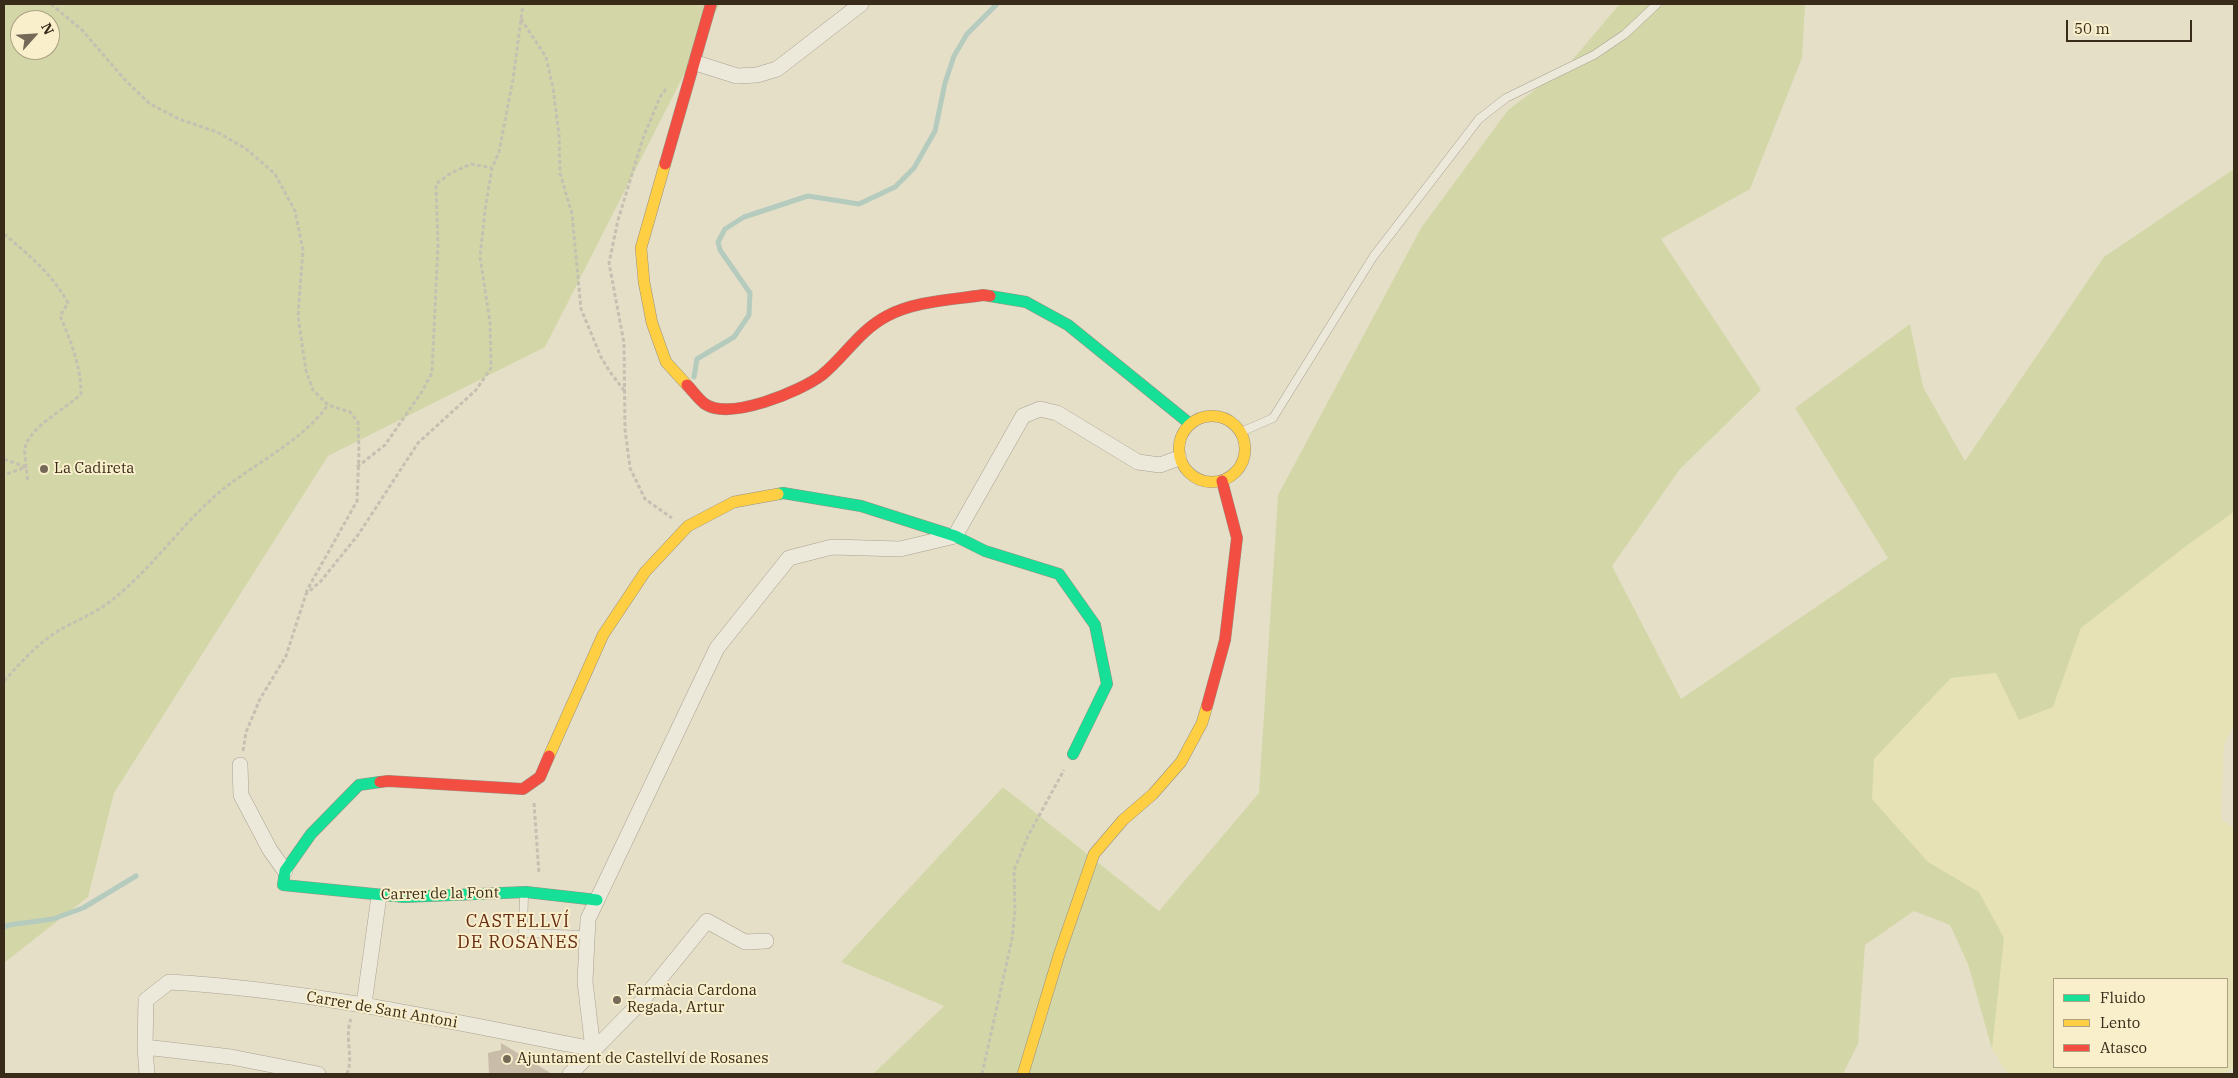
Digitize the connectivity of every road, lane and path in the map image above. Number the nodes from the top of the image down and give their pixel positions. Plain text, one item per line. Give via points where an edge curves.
1 (51, 4) edge
2 (523, 4) edge
3 (711, 4) edge
4 (861, 4) edge
5 (1658, 4) edge
6 (521, 19) junction
7 (696, 62) junction
8 (492, 168) junction
9 (4, 234) edge
10 (328, 405) junction
11 (1189, 423) junction
12 (1241, 432) junction
13 (1179, 458) junction
14 (4, 459) edge
15 (358, 467) junction
16 (26, 468) junction
17 (4, 475) edge
18 (1222, 481) junction
19 (28, 482) dead end
20 (688, 526) junction
21 (955, 536) junction
22 (306, 594) junction
23 (4, 680) edge
24 (1073, 754) joint
25 (240, 765) joint
26 (532, 783) junction
27 (284, 878) junction
28 (524, 892) junction
29 (541, 894) junction
30 (379, 896) junction
31 (597, 900) junction
32 (587, 935) junction
33 (766, 941) dead end
34 (364, 1004) junction
35 (145, 1047) junction
36 (593, 1049) junction
37 (147, 1074) edge
38 (318, 1074) edge
39 (347, 1074) edge
40 (570, 1074) edge
41 (982, 1074) edge
42 (1023, 1074) edge

1 - 10 path via 82,30 150,104 178,119 217,132 245,148 275,174 294,211 303,250 298,316 306,371 313,390
2 - 6 path
3 - 7 street
4 - 7 street via 777,70 737,76
5 - 12 lane via 1625,34 1594,55 1506,98 1479,119 1373,257 1273,418
6 - 8 path via 499,152
6 - 20 path via 546,57 559,135 560,173 572,214 582,309 601,357 626,393 630,468 644,499
7 - 11 street via 641,248 652,323 666,362 706,405 734,410 791,392 822,376 865,331 886,316 906,307 983,295 1026,302 1068,326
8 - 15 path via 471,164 436,184 438,244 432,373 385,445
8 - 22 path via 480,258 490,322 491,368 476,390 418,443 358,535 321,581
9 - 16 path via 43,268 68,303 60,316 81,378 81,394 33,434 25,448
10 - 15 path via 350,412 358,422
10 - 23 path via 308,427 221,491 113,600 63,628 28,655
11 - 12 street via 1202,416 1217,416 1231,421
11 - 13 street via 1179,439
12 - 18 street via 1245,447 1243,462 1235,474
13 - 18 street via 1195,479 1208,483
13 - 21 street via 1160,465 1138,462 1057,413 1040,409 1023,416
14 - 16 path
15 - 22 path via 357,501
16 - 17 path
16 - 19 path
18 - 42 street via 1237,538 1225,640 1202,723 1181,762 1094,854
20 - 21 street via 734,502 783,493 861,506
20 - 26 street via 645,572 604,635 540,777
21 - 24 street via 985,552 1059,574 1095,625 1107,684
21 - 31 street via 900,549 832,547 790,558 718,648
22 - 25 path via 286,656 260,699 246,732
24 - 41 path via 1028,836 1014,870 1012,940
25 - 27 street via 241,795
26 - 27 street via 523,789 388,781 359,786 311,834
26 - 29 path
27 - 30 street, Carrer de la Font
28 - 29 street, Carrer de la Font
28 - 30 street, Carrer de la Font
28 - 32 lane via 523,933
29 - 31 street, Carrer de la Font
30 - 34 street
31 - 32 street via 588,918
32 - 36 street via 585,982
33 - 36 street via 745,942 707,921 642,1002
34 - 35 street, Carrer de Sant Antoni via 169,982 146,1000
34 - 36 street, Carrer de Sant Antoni
34 - 39 path via 354,1010 348,1028 350,1067
35 - 37 street
35 - 38 street via 231,1057
36 - 40 street

